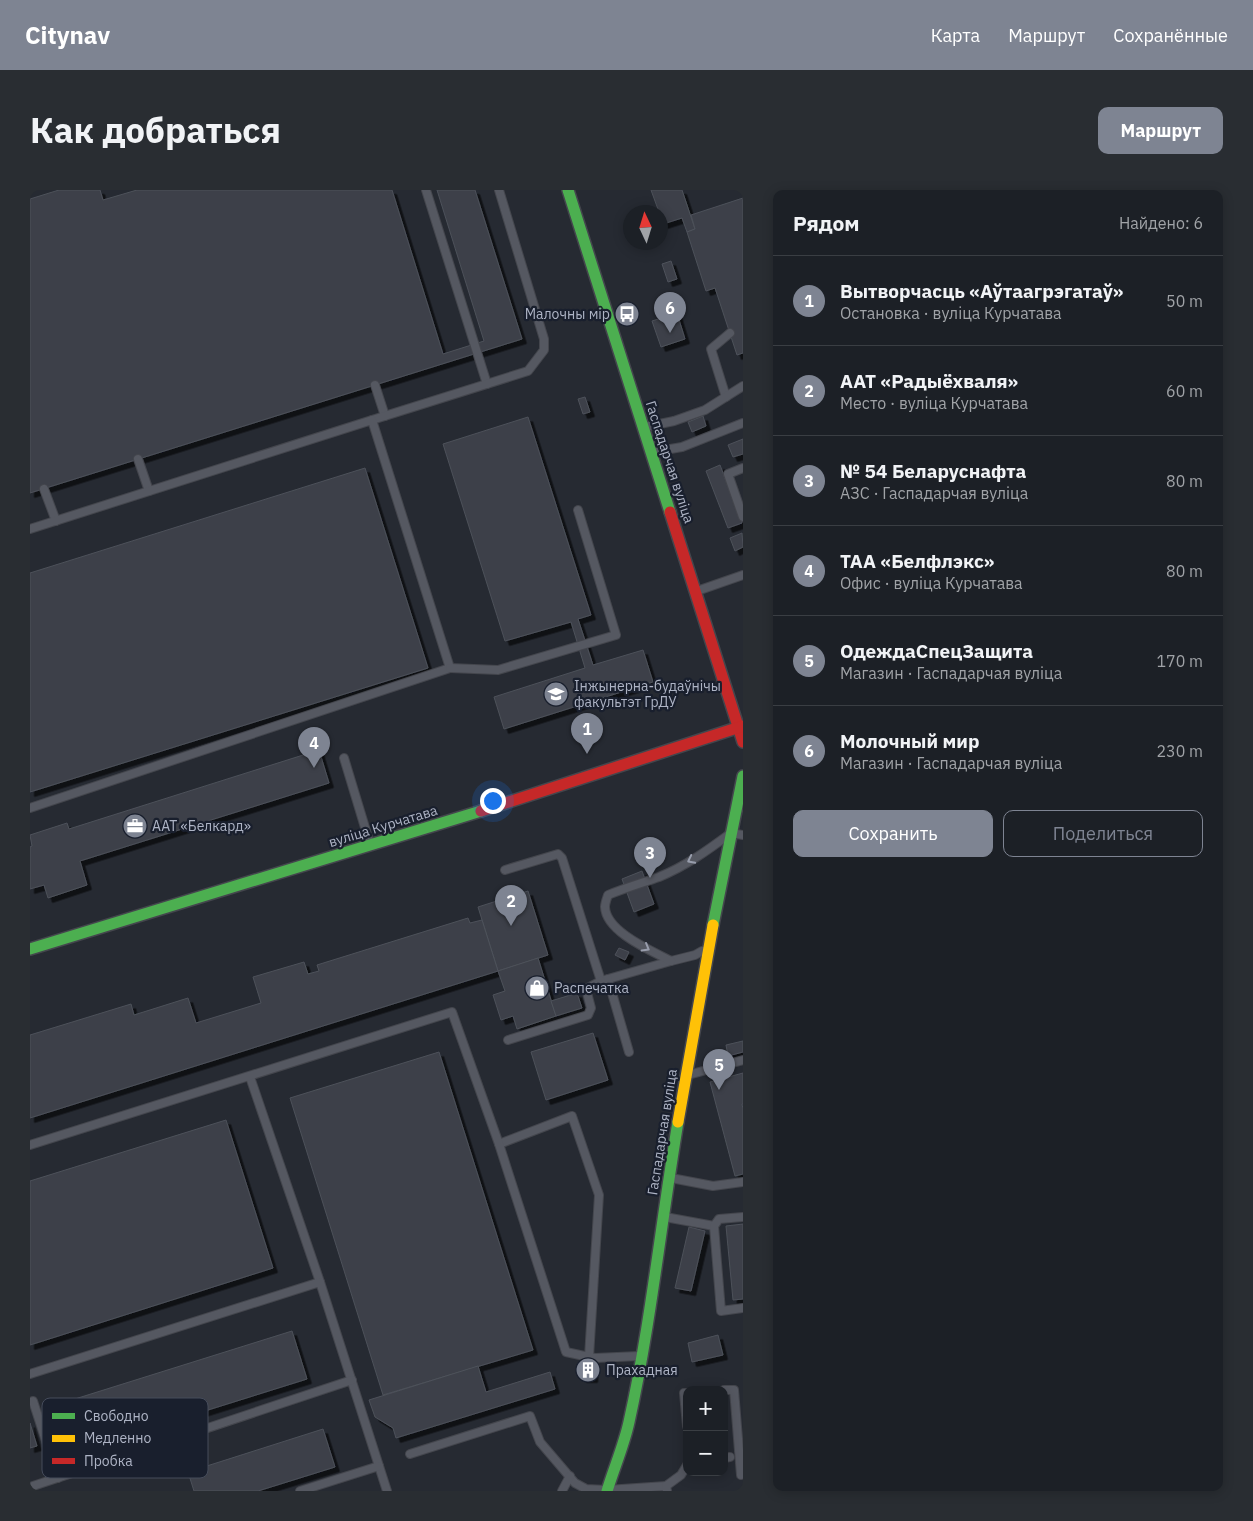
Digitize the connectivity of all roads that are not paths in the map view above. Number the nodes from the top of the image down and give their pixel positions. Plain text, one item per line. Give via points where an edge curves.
1 (426, 190) edge
2 (499, 190) edge
3 (570, 190) edge
4 (730, 333) dead end
5 (487, 384) junction
6 (375, 385) dead end
7 (743, 386) edge
8 (726, 397) junction
9 (385, 416) junction
10 (372, 420) junction
11 (743, 423) edge
12 (643, 428) junction
13 (651, 453) junction
14 (138, 459) dead end
15 (743, 468) edge
16 (44, 489) dead end
17 (149, 491) junction
18 (578, 510) dead end
19 (743, 517) edge
20 (56, 521) junction
21 (30, 529) edge
22 (743, 575) edge
23 (695, 591) junction
24 (450, 668) junction
25 (741, 727) edge
26 (743, 743) edge
27 (344, 758) dead end
28 (743, 776) edge
29 (30, 808) edge
30 (731, 832) junction
31 (743, 835) edge
32 (370, 846) junction
33 (506, 870) dead end
34 (708, 947) junction
35 (30, 949) edge
36 (671, 961) junction
37 (605, 980) junction
38 (508, 1040) dead end
39 (629, 1052) dead end
40 (743, 1060) edge
41 (686, 1075) junction
42 (250, 1077) junction
43 (499, 1144) junction
44 (30, 1145) edge
45 (669, 1177) junction
46 (743, 1182) edge
47 (663, 1217) junction
48 (743, 1217) edge
49 (714, 1226) junction
50 (320, 1282) junction
51 (743, 1308) edge
52 (641, 1356) junction
53 (588, 1357) junction
54 (30, 1374) edge
55 (352, 1380) junction
56 (743, 1388) edge
57 (728, 1390) edge
58 (734, 1390) junction
59 (34, 1400) dead end
60 (42, 1426) edge
61 (208, 1428) edge
62 (410, 1454) dead end
63 (379, 1466) junction
64 (683, 1471) edge
65 (741, 1475) dead end
66 (570, 1476) junction
67 (58, 1478) edge
68 (30, 1487) edge
69 (666, 1488) edge
70 (300, 1491) edge
71 (387, 1491) edge
72 (562, 1491) edge
73 (607, 1491) edge

1 - 5 lane
2 - 5 lane via 544,339 544,350 528,371
3 - 12 street, Гаспадарчая вуліца
4 - 8 lane via 710,349
5 - 9 lane
6 - 9 lane
7 - 8 lane
8 - 12 lane via 705,410
9 - 10 lane
10 - 17 lane
10 - 24 lane
11 - 13 lane via 682,447
12 - 13 street, Гаспадарчая вуліца
13 - 23 street, Гаспадарчая вуліца
14 - 17 lane
15 - 19 lane via 728,474
16 - 20 lane
17 - 20 lane
18 - 24 lane via 616,635 498,670
20 - 21 lane
22 - 23 lane
23 - 25 street, Гаспадарчая вуліца
24 - 29 lane
25 - 26 street, Гаспадарчая вуліца
25 - 32 street, вуліца Курчатава
27 - 32 lane
28 - 30 street, Гаспадарчая вуліца
30 - 31 lane
30 - 34 street, Гаспадарчая вуліца
30 -> 36 lane via 700,856 660,877 608,895 605,907 610,922 626,936
32 - 35 street, вуліца Курчатава
33 - 37 lane via 558,854 562,858
34 - 36 lane via 695,955
34 - 41 street, Гаспадарчая вуліца
36 - 37 lane
37 - 38 lane via 586,989 591,1008 588,1016
37 - 39 lane
40 - 41 lane
41 - 45 street, Гаспадарчая вуліца
42 - 43 lane via 452,1012
42 - 44 lane
42 - 50 lane
43 - 53 lane via 566,1352
43 - 53 lane via 572,1116 599,1195
45 - 46 lane via 713,1186
45 - 47 street, Гаспадарчая вуліца
47 - 49 lane
47 - 52 street, Гаспадарчая вуліца
48 - 49 lane via 719,1219
49 - 51 lane via 721,1311
50 - 54 lane
50 - 55 lane
52 - 53 lane
52 - 73 street, Гаспадарчая вуліца via 629,1424
55 - 61 lane
55 - 63 lane
56 - 58 lane
57 - 58 lane
58 - 65 lane
59 - 60 lane
62 - 66 lane via 530,1416 540,1442
63 - 70 lane
63 - 71 lane
64 - 69 lane
66 - 72 lane
66 - 73 lane via 574,1484 586,1489
67 - 68 lane
69 - 73 lane

